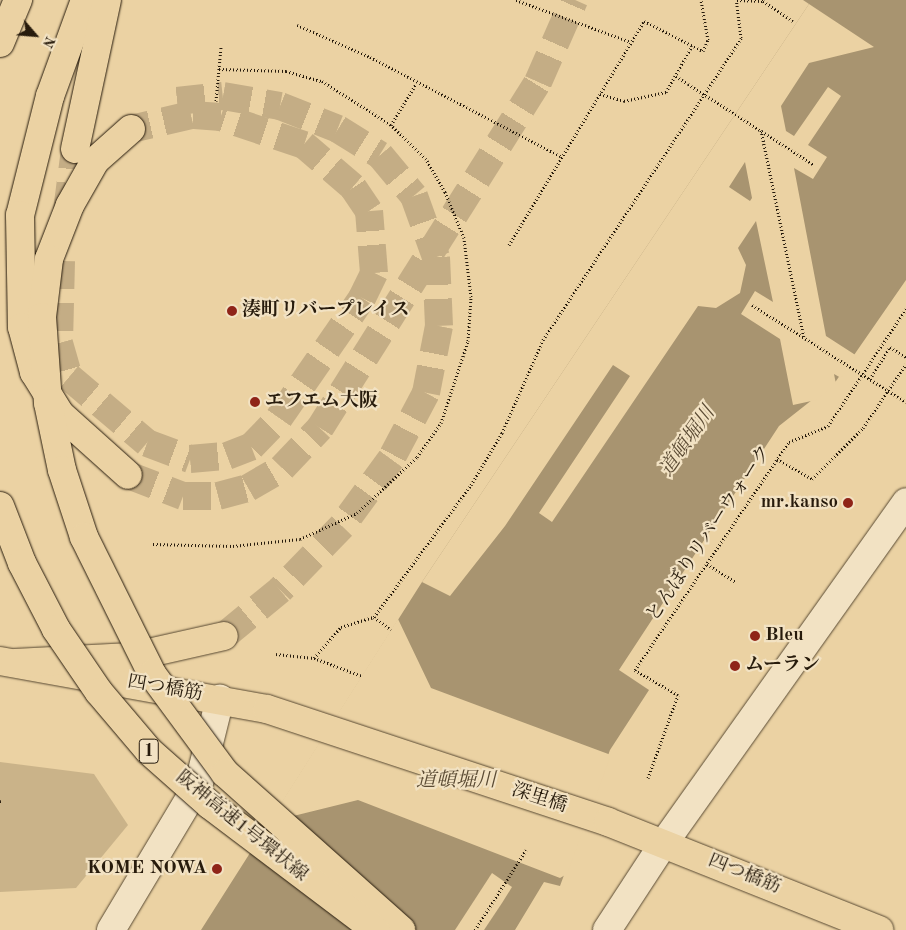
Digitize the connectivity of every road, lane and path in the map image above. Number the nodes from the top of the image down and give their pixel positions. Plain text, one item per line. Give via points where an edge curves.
1 (18, 0) edge
2 (85, 0) edge
3 (107, 0) edge
4 (516, 0) edge
5 (701, 0) edge
6 (736, 0) edge
7 (793, 21) dead end
8 (297, 26) dead end
9 (631, 42) junction
10 (0, 43) edge
11 (221, 46) dead end
12 (692, 46) junction
13 (219, 69) junction
14 (676, 76) junction
15 (416, 84) junction
16 (600, 94) junction
17 (216, 101) dead end
18 (392, 125) junction
19 (131, 129) tunnel mouth
20 (760, 130) junction
21 (76, 149) tunnel mouth
22 (562, 157) junction
23 (814, 165) dead end
24 (509, 245) dead end
25 (752, 305) dead end
26 (906, 309) edge
27 (804, 337) junction
28 (906, 356) edge
29 (906, 364) edge
30 (870, 379) junction
31 (906, 402) edge
32 (777, 459) junction
33 (128, 475) tunnel mouth
34 (906, 502) edge
35 (0, 506) edge
36 (153, 544) dead end
37 (707, 564) junction
38 (736, 582) dead end
39 (374, 617) junction
40 (392, 630) dead end
41 (224, 636) tunnel mouth
42 (276, 654) dead end
43 (314, 658) junction
44 (8, 662) edge
45 (362, 676) dead end
46 (220, 699) junction
47 (328, 728) joint
48 (648, 778) dead end
49 (608, 822) joint
50 (664, 843) junction
51 (526, 850) dead end
52 (111, 930) edge
53 (375, 930) edge
54 (401, 930) edge
55 (475, 930) edge
56 (607, 930) edge
57 (879, 930) edge

1 - 10 main road, bridge
2 - 33 main road, bridge via 50,96 20,215 22,327 34,372 60,414
3 - 21 main road, bridge
4 - 9 path
5 - 12 path via 708,40 703,51
6 - 7 path via 763,1
6 - 39 path via 741,38 543,340 502,433 470,486
8 - 15 path via 370,58
9 - 12 path via 644,21
9 - 16 path
11 - 13 path
12 - 14 path
13 - 17 path
13 - 18 path via 286,71 322,82
14 - 16 path via 666,92 624,101
14 - 20 path, bridge
15 - 18 path
15 - 22 path
16 - 22 path
18 - 36 path via 426,159 464,238 471,297 468,341 441,423 417,457 357,513 300,539 233,546
19 - 54 main road, bridge via 96,161 70,205 49,259 42,317 48,403 62,470 81,529 152,674 225,773
20 - 23 path, bridge
20 - 27 path
22 - 24 path
25 - 27 path, bridge
26 - 32 path, とんぼりリバーウォーク via 828,426 788,442
27 - 30 path, bridge
28 - 30 path via 890,347
29 - 32 path via 862,428 812,479
30 - 31 path, bridge
32 - 37 path, とんぼりリバーウォーク
34 - 50 street
35 - 53 main road, 阪神高速1号環状線 / 1, bridge via 22,563 56,629 99,692 149,751 210,805
37 - 38 path
37 - 48 path, とんぼりリバーウォーク via 635,670 678,695
39 - 40 path
39 - 43 path via 341,627
41 - 44 main road via 131,657
42 - 43 path
43 - 45 path
44 - 46 main road, 四つ橋筋
46 - 47 main road, 四つ橋筋
46 - 52 street via 199,782
47 - 49 main road, 深里橋
49 - 50 main road, 四つ橋筋
50 - 56 street
50 - 57 main road, 四つ橋筋
51 - 55 path

